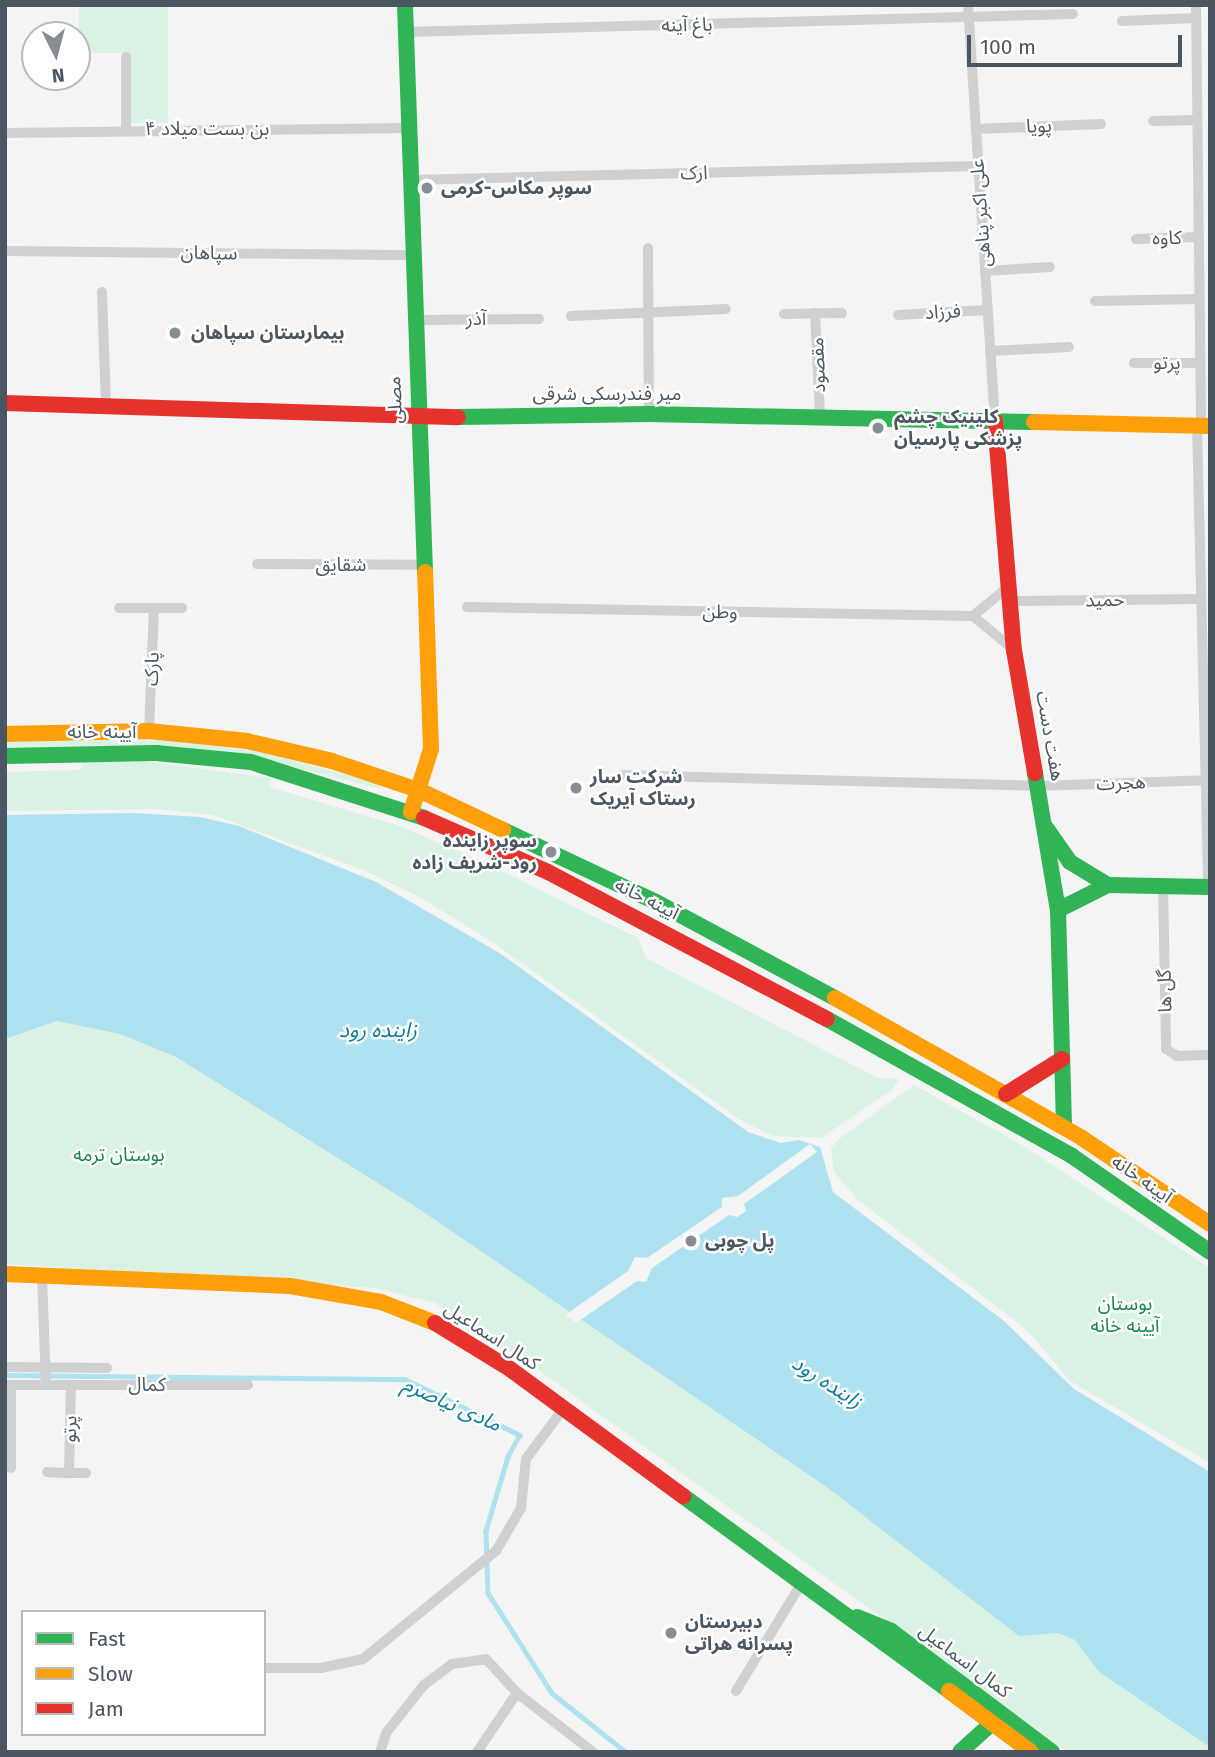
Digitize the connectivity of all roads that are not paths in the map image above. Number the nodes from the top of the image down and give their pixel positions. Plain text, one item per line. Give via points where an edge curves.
1 (405, 5) edge
2 (968, 5) edge
3 (1196, 5) edge
4 (1073, 14) dead end
5 (969, 18) junction
6 (1196, 18) junction
7 (1122, 21) dead end
8 (405, 32) junction
9 (126, 57) dead end
10 (1196, 68) junction
11 (1210, 68) edge
12 (1197, 120) junction
13 (1153, 121) dead end
14 (1101, 124) dead end
15 (408, 128) junction
16 (976, 129) junction
17 (126, 130) junction
18 (5, 133) edge
19 (978, 166) junction
20 (411, 180) junction
21 (1204, 189) edge
22 (1198, 237) junction
23 (1136, 239) dead end
24 (648, 248) dead end
25 (5, 251) edge
26 (412, 255) junction
27 (1050, 267) dead end
28 (985, 271) junction
29 (102, 292) dead end
30 (1095, 301) dead end
31 (1203, 304) edge
32 (726, 309) dead end
33 (987, 310) junction
34 (648, 312) junction
35 (815, 313) junction
36 (842, 313) dead end
37 (785, 314) dead end
38 (898, 315) dead end
39 (571, 316) dead end
40 (539, 319) dead end
41 (413, 320) junction
42 (1069, 347) dead end
43 (990, 351) junction
44 (1134, 363) dead end
45 (1203, 369) edge
46 (5, 403) edge
47 (106, 408) junction
48 (649, 414) junction
49 (820, 417) junction
50 (417, 418) junction
51 (995, 421) junction
52 (1203, 425) edge
53 (257, 565) dead end
54 (424, 565) junction
55 (1009, 594) junction
56 (1201, 598) junction
57 (467, 607) dead end
58 (119, 608) dead end
59 (154, 608) junction
60 (182, 608) dead end
61 (973, 617) junction
62 (1014, 650) junction
63 (149, 731) junction
64 (5, 734) edge
65 (5, 756) edge
66 (622, 775) dead end
67 (1205, 780) junction
68 (1037, 786) junction
69 (421, 791) junction
70 (411, 812) junction
71 (1044, 825) junction
72 (1108, 885) junction
73 (1163, 886) junction
74 (1209, 887) edge
75 (1058, 910) junction
76 (1210, 1055) edge
77 (1062, 1059) junction
78 (1006, 1094) junction
79 (1064, 1127) junction
80 (1210, 1224) edge
81 (1210, 1252) edge
82 (5, 1274) edge
83 (42, 1276) junction
84 (5, 1367) edge
85 (46, 1367) junction
86 (107, 1368) dead end
87 (8, 1385) edge
88 (46, 1385) junction
89 (71, 1385) junction
90 (248, 1385) dead end
91 (563, 1409) junction
92 (11, 1468) dead end
93 (47, 1472) dead end
94 (69, 1473) junction
95 (86, 1473) dead end
96 (803, 1581) junction
97 (847, 1613) junction
98 (266, 1668) edge
99 (736, 1692) dead end
100 (517, 1693) junction
101 (992, 1723) junction
102 (380, 1752) edge
103 (477, 1752) edge
104 (593, 1752) edge
105 (960, 1752) edge
106 (1031, 1752) edge
107 (1052, 1752) edge

1 - 8 main road, مصلی
2 - 5 street, علی اکبر پناهی
3 - 6 street
4 - 5 street, باغ آینه
5 - 8 street, باغ آینه
5 - 16 street, علی اکبر پناهی
6 - 7 street
6 - 10 street
8 - 15 main road, مصلی
9 - 17 street
10 - 11 street
10 - 12 street
12 - 13 street
12 - 21 street
14 - 16 street, پویا
15 - 17 street, بن بست میلاد ۴
15 - 20 main road, مصلی
16 - 19 street, علی اکبر پناهی
17 - 18 street, بن بست میلاد ۴
19 - 20 street, ارک
19 - 28 street, علی اکبر پناهی
20 - 26 main road, مصلی
21 - 22 street
22 - 23 street, کاوه
22 - 31 street
24 - 34 street
25 - 26 street, سپاهان
26 - 41 main road, مصلی
27 - 28 street
28 - 33 street, علی اکبر پناهی
29 - 47 street
30 - 31 street
31 - 45 street
32 - 34 street
33 - 38 street, فرزاد
33 - 43 street, علی اکبر پناهی
34 - 39 street
34 - 48 street
35 - 36 street, مقصود
35 - 37 street, مقصود
35 - 49 street, مقصود
40 - 41 street, آذر
41 - 50 main road, مصلی
42 - 43 street
43 - 51 street, علی اکبر پناهی
44 - 45 street, پرتو
45 - 52 street
46 - 47 main road, میر فندرسکی شرقی
47 - 50 main road, میر فندرسکی شرقی
48 - 49 main road, میر فندرسکی شرقی
48 - 50 main road, میر فندرسکی شرقی
49 - 51 main road, میر فندرسکی شرقی
50 - 54 main road, مصلی
51 - 52 main road, میر فندرسکی شرقی
51 - 55 main road, هفت دست
52 - 56 street
53 - 54 street, شقایق
54 - 69 main road, مصلی via 431,749
55 - 56 street, حمید
55 - 61 street
55 - 62 main road, هفت دست
56 - 67 street
57 - 61 street, وطن
58 - 59 street
59 - 60 street
59 - 63 street, پارک
61 - 62 street
62 - 68 main road, هفت دست
63 - 64 main road, آیینه خانه
63 - 69 main road, آیینه خانه via 247,741 332,761
65 - 70 main road, آیینه خانه via 156,752 251,762
66 - 68 street
67 - 68 street, هجرت
67 - 74 street
68 - 71 main road, هفت دست
69 - 70 main road, مصلی
69 - 78 main road, آیینه خانه via 656,902
70 - 81 main road, آیینه خانه via 548,872 913,1063 1072,1156
71 - 72 main road via 1070,862
71 - 75 main road, هفت دست
72 - 73 main road
72 - 75 main road
73 - 74 main road
73 - 76 street, گل ها via 1166,1049 1177,1056
75 - 77 main road, هفت دست
77 - 78 main road
77 - 79 main road, هفت دست
78 - 79 main road, آیینه خانه
79 - 80 main road, آیینه خانه
82 - 83 main road, کمال اسماعیل
83 - 85 street
83 - 91 main road, کمال اسماعیل via 290,1286 381,1303 467,1340
84 - 85 street
85 - 86 street
85 - 88 street
87 - 88 street, کمال
87 - 92 street
88 - 89 street, کمال
89 - 90 street, کمال
89 - 94 street, پرتو
91 - 96 main road, کمال اسماعیل
91 - 98 street via 526,1459 521,1508 506,1540 492,1555 363,1659 321,1668
93 - 94 street
94 - 95 street
96 - 97 main road, کمال اسماعیل
96 - 99 street
97 - 101 main road, کمال اسماعیل via 878,1643
97 - 107 main road, کمال اسماعیل via 891,1631
100 - 102 street via 486,1659 452,1664 424,1685 386,1733
100 - 103 street
100 - 104 street
101 - 105 main road
101 - 106 main road, کمال اسماعیل

